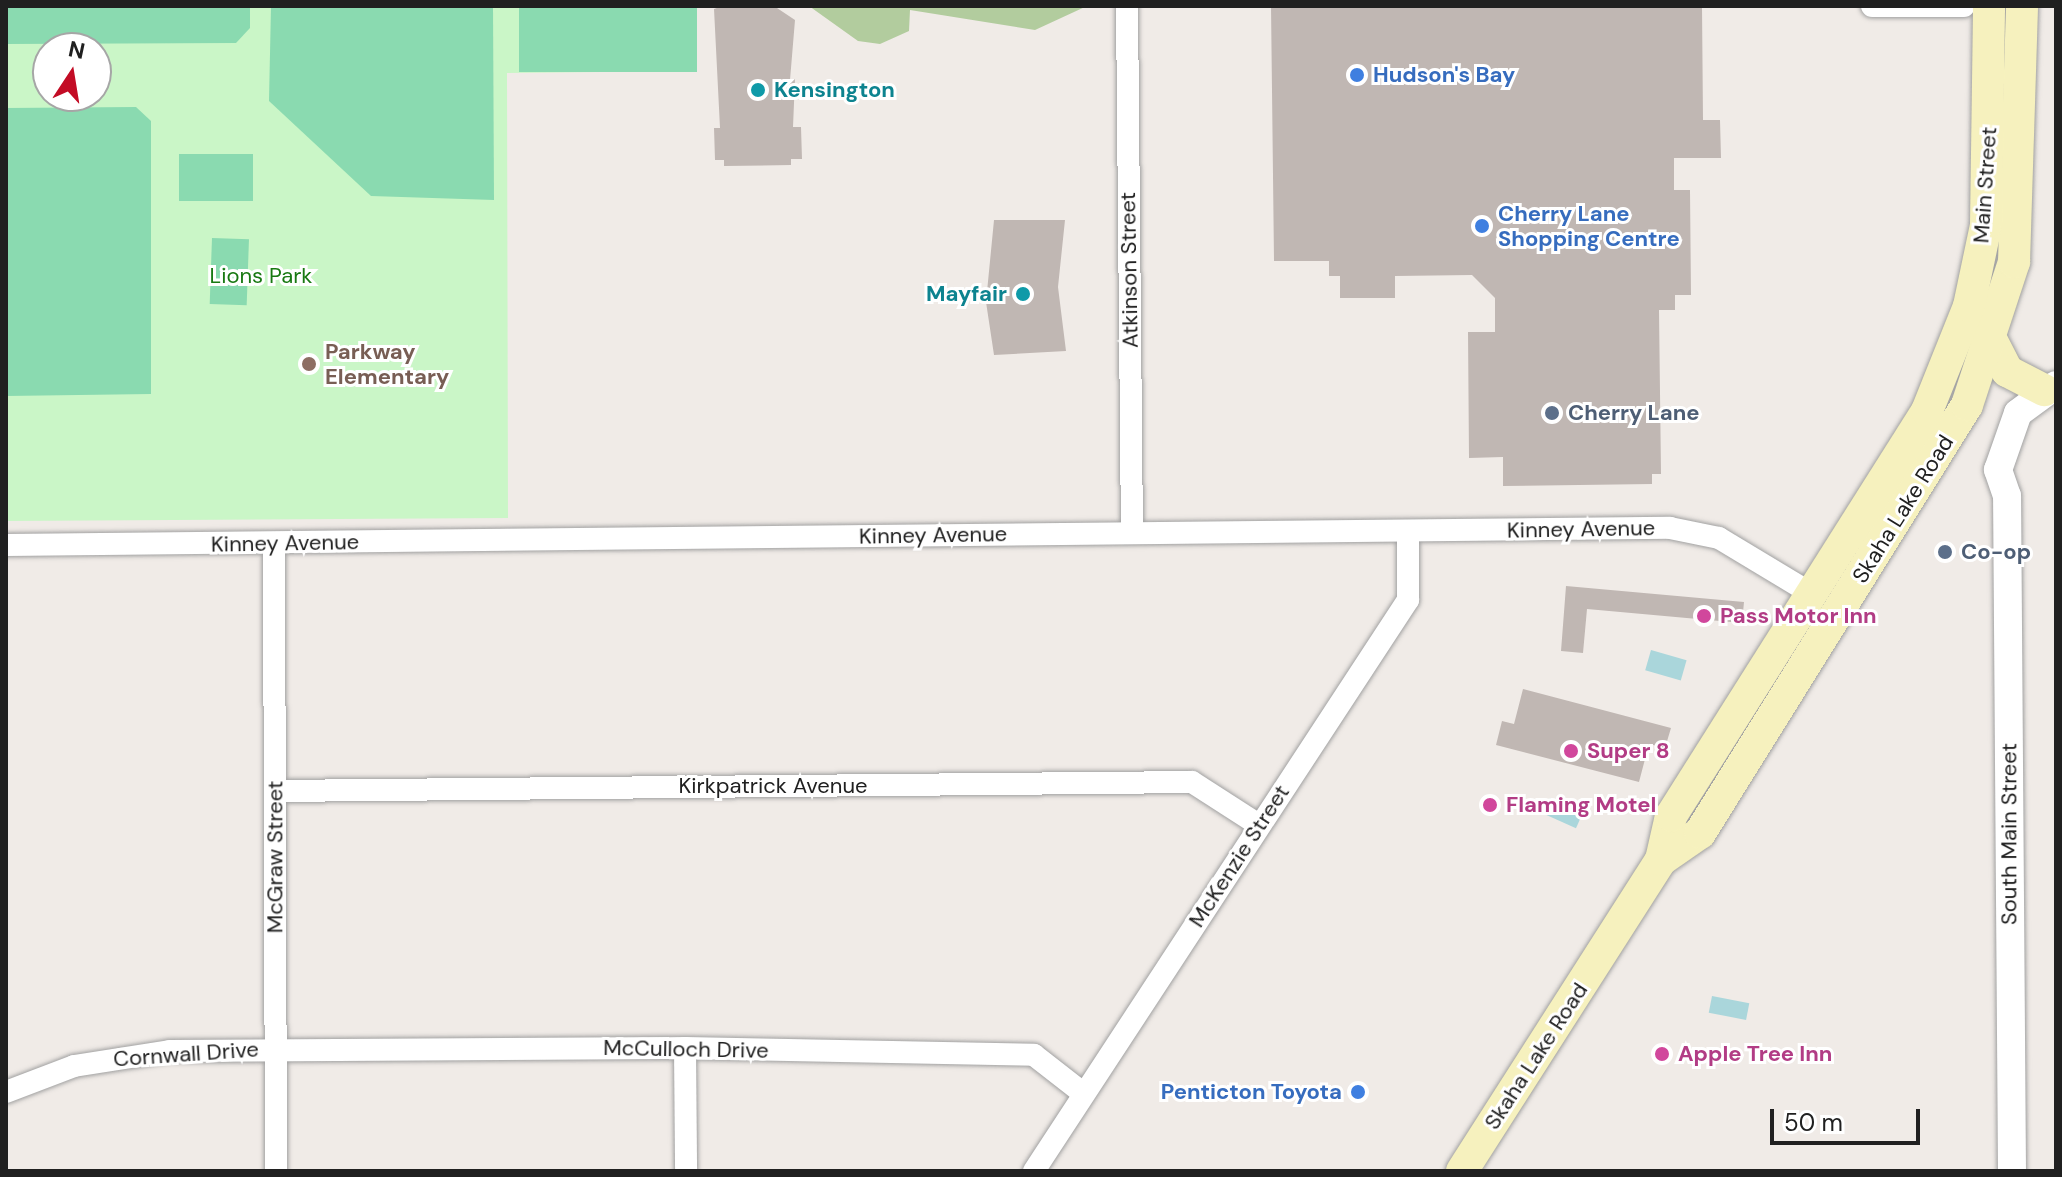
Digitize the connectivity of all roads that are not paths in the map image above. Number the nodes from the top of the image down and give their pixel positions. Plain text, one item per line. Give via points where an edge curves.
1 (1127, 6) edge
2 (1872, 6) edge
3 (1964, 6) edge
4 (1989, 6) edge
5 (2022, 6) edge
6 (1992, 341) junction
7 (1950, 360) joint
8 (2047, 398) edge
9 (1408, 531) junction
10 (1132, 533) junction
11 (274, 543) junction
12 (6, 545) edge
13 (1810, 593) junction
14 (1837, 612) junction
15 (275, 791) junction
16 (1259, 825) junction
17 (1661, 860) junction
18 (685, 1048) junction
19 (275, 1049) junction
20 (6, 1092) edge
21 (1084, 1094) junction
22 (276, 1171) edge
23 (686, 1171) edge
24 (1034, 1171) edge
25 (1462, 1171) edge
26 (2012, 1171) edge

1 - 10 street, Atkinson Street
2 - 3 street
4 - 7 main road, Main Street via 1986,225
5 - 6 main road, Main Street via 2015,249
6 - 8 main road via 2007,371
6 - 14 main road, Skaha Lake Road via 1947,441
7 - 13 main road, Skaha Lake Road via 1927,411
8 - 26 street, South Main Street via 2012,421 1998,470 2007,496
9 - 10 street, Kinney Avenue
9 - 13 street, Kinney Avenue via 1697,531 1739,548
9 - 16 street, McKenzie Street via 1408,600
10 - 11 street, Kinney Avenue
11 - 12 street, Kinney Avenue
11 - 15 street, McGraw Street
13 - 14 street, Kinney Avenue
13 - 17 main road, Skaha Lake Road via 1671,816
14 - 17 main road, Skaha Lake Road via 1700,833
15 - 16 street, Kirkpatrick Avenue via 1192,782
15 - 19 street, McGraw Street
16 - 21 street, McKenzie Street
17 - 25 main road, Skaha Lake Road
18 - 19 street, McCulloch Drive
18 - 21 street, McCulloch Drive via 1034,1055
18 - 23 street
19 - 20 street, Cornwall Drive via 120,1055
19 - 22 street, McGraw Street
21 - 24 street, McKenzie Street

